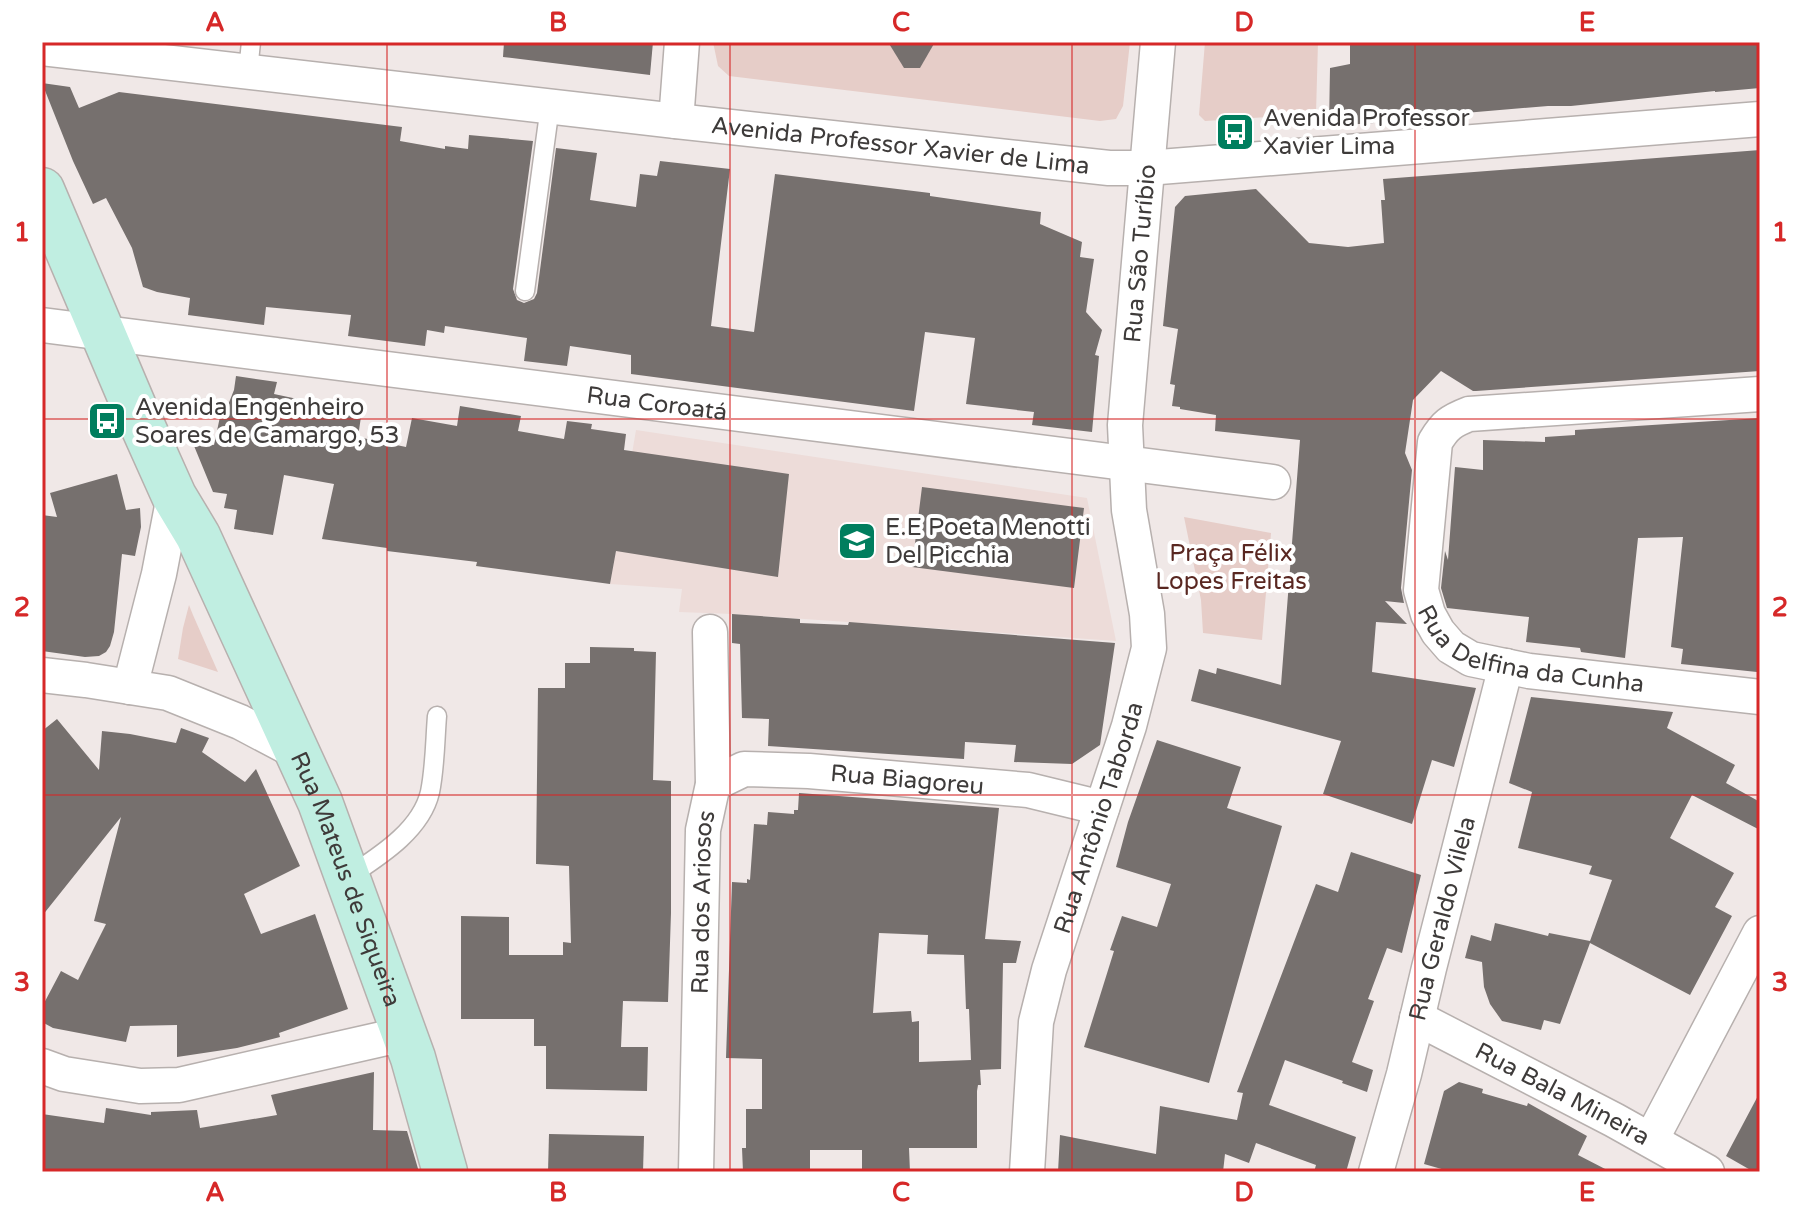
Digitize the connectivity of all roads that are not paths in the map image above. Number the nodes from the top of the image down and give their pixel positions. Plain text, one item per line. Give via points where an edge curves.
1 (682, 42) edge
2 (1158, 42) edge
3 (42, 48) edge
4 (249, 57) edge
5 (550, 106) junction
6 (1760, 119) edge
7 (676, 121) junction
8 (1147, 168) junction
9 (42, 190) edge
10 (525, 291) dead end
11 (42, 325) edge
12 (102, 332) junction
13 (1760, 394) edge
14 (1127, 463) junction
15 (1273, 482) dead end
16 (174, 496) junction
17 (710, 632) dead end
18 (1506, 666) junction
19 (42, 675) edge
20 (130, 687) junction
21 (1760, 697) edge
22 (437, 716) dead end
23 (297, 752) junction
24 (713, 784) junction
25 (1102, 808) junction
26 (348, 877) junction
27 (1760, 933) edge
28 (1417, 1018) junction
29 (404, 1034) junction
30 (42, 1066) edge
31 (1651, 1140) junction
32 (445, 1172) edge
33 (696, 1172) edge
34 (1027, 1172) edge
35 (1376, 1172) edge
36 (1707, 1172) edge

1 - 7 street
2 - 8 street, Rua São Turíbio
3 - 4 street, Avenida Professor Xavier de Lima
4 - 5 street, Avenida Professor Xavier de Lima
5 - 7 street, Avenida Professor Xavier de Lima
5 - 10 lane
6 - 8 street, Avenida Professor Xavier de Lima
7 - 8 street, Avenida Professor Xavier de Lima
8 - 14 street, Rua São Turíbio via 1125,425
9 - 12 street
11 - 12 street, Rua Coroatá
12 - 14 street, Rua Coroatá
12 - 16 street
13 - 18 street, Rua Delfina da Cunha via 1469,414 1444,427 1435,442 1421,590 1428,614 1451,647 1471,659
14 - 15 street, Rua Coroatá
14 - 25 street, Rua Antônio Taborda via 1149,648
16 - 20 street
16 - 23 street via 198,536
17 - 24 street, Rua dos Ariosos
18 - 21 street, Rua Delfina da Cunha
18 - 28 street, Rua Geraldo Vilela
19 - 20 street, Rua Mateus de Siqueira
20 - 23 street, Rua Mateus de Siqueira via 168,693
22 - 26 lane via 429,794 415,822
23 - 26 street, Rua Mateus de Siqueira
24 - 25 street, Rua Biagoreu via 744,769 809,771 1028,790
24 - 33 street, Rua dos Ariosos via 703,830
25 - 34 street, Rua Antônio Taborda via 1036,1022
26 - 29 street, Rua Mateus de Siqueira
27 - 31 street
28 - 31 street, Rua Bala Mineira
28 - 35 street, Rua Geraldo Vilela
29 - 30 street via 179,1085 140,1086
29 - 32 street, Rua Mateus de Siqueira
31 - 36 street, Rua Bala Mineira

